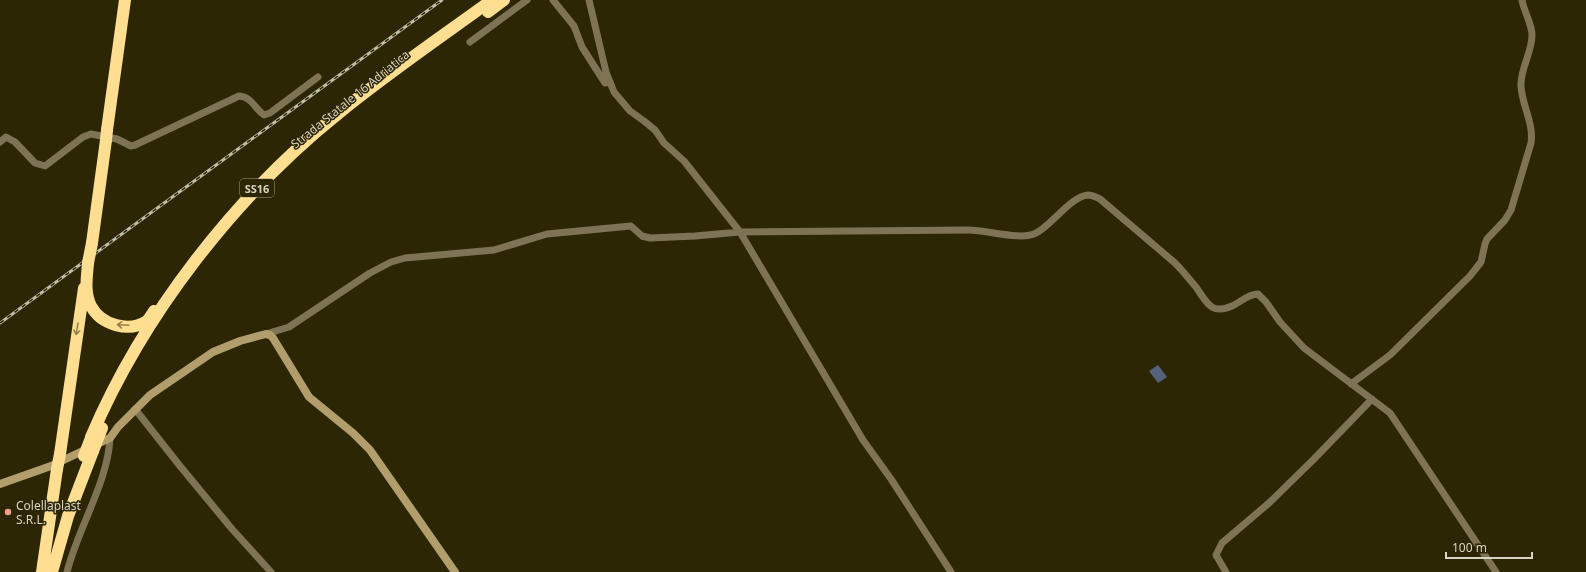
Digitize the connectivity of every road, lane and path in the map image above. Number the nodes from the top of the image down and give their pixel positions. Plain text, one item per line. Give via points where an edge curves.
1 (125, 0) edge
2 (492, 0) edge
3 (504, 0) edge
4 (527, 0) edge
5 (553, 0) edge
6 (589, 0) edge
7 (1522, 0) edge
8 (470, 42) dead end
9 (318, 77) dead end
10 (610, 82) junction
11 (0, 142) edge
12 (740, 232) junction
13 (217, 234) junction
14 (88, 263) junction
15 (266, 334) junction
16 (1351, 384) junction
17 (1372, 399) junction
18 (135, 409) junction
19 (106, 433) junction
20 (88, 453) junction
21 (54, 467) junction
22 (0, 484) edge
23 (44, 572) edge
24 (52, 572) edge
25 (67, 572) edge
26 (271, 572) edge
27 (456, 572) edge
28 (951, 572) edge
29 (1226, 572) edge
30 (1496, 572) edge

1 - 14 highway, bridge
2 - 13 highway, Strada Statale 16 Adriatica / SS16 via 338,114 280,164
3 - 19 highway, Strada Statale 16 Adriatica / SS16 via 336,125 248,207 202,263 145,348
4 - 8 street
5 - 10 street via 574,26 582,47 600,76 605,83
6 - 10 street
7 - 16 street via 1532,36 1522,72 1521,87 1533,134 1511,210 1488,239 1481,262 1470,276 1390,355
9 - 11 street via 264,115 251,100 239,96 135,145 91,134 83,137 45,166 35,163 15,142 6,137
10 - 12 street via 622,103 655,130
12 - 15 street via 650,238 627,226 547,234 494,250 405,258 370,273 289,327
12 - 16 street via 969,230 1028,236 1042,230 1074,201 1091,195 1100,199 1176,263 1207,304 1216,309 1227,308 1250,295 1258,294 1304,348
12 - 28 street via 863,440
13 -> 14 highway via 193,256 148,320 136,325 110,324 98,316 90,306 87,295
13 - 20 highway, Strada Statale 16 Adriatica / SS16, bridge via 177,286 142,339 91,437
14 -> 21 highway, bridge via 60,454
15 - 18 street via 213,352 165,383
15 - 27 street via 273,338 309,397 348,428 370,450
16 - 17 street
17 - 29 street via 1269,503 1222,543 1216,555
17 - 30 street via 1390,413
18 - 19 street via 118,427
18 - 26 street via 228,524
19 - 20 highway, Strada Statale 16 Adriatica / SS16, bridge
19 - 21 street
19 - 25 street via 107,457
20 - 23 highway, Strada Statale 16 Adriatica / SS16 via 60,518
20 - 24 highway, Strada Statale 16 Adriatica / SS16
21 - 22 street
21 - 23 highway

